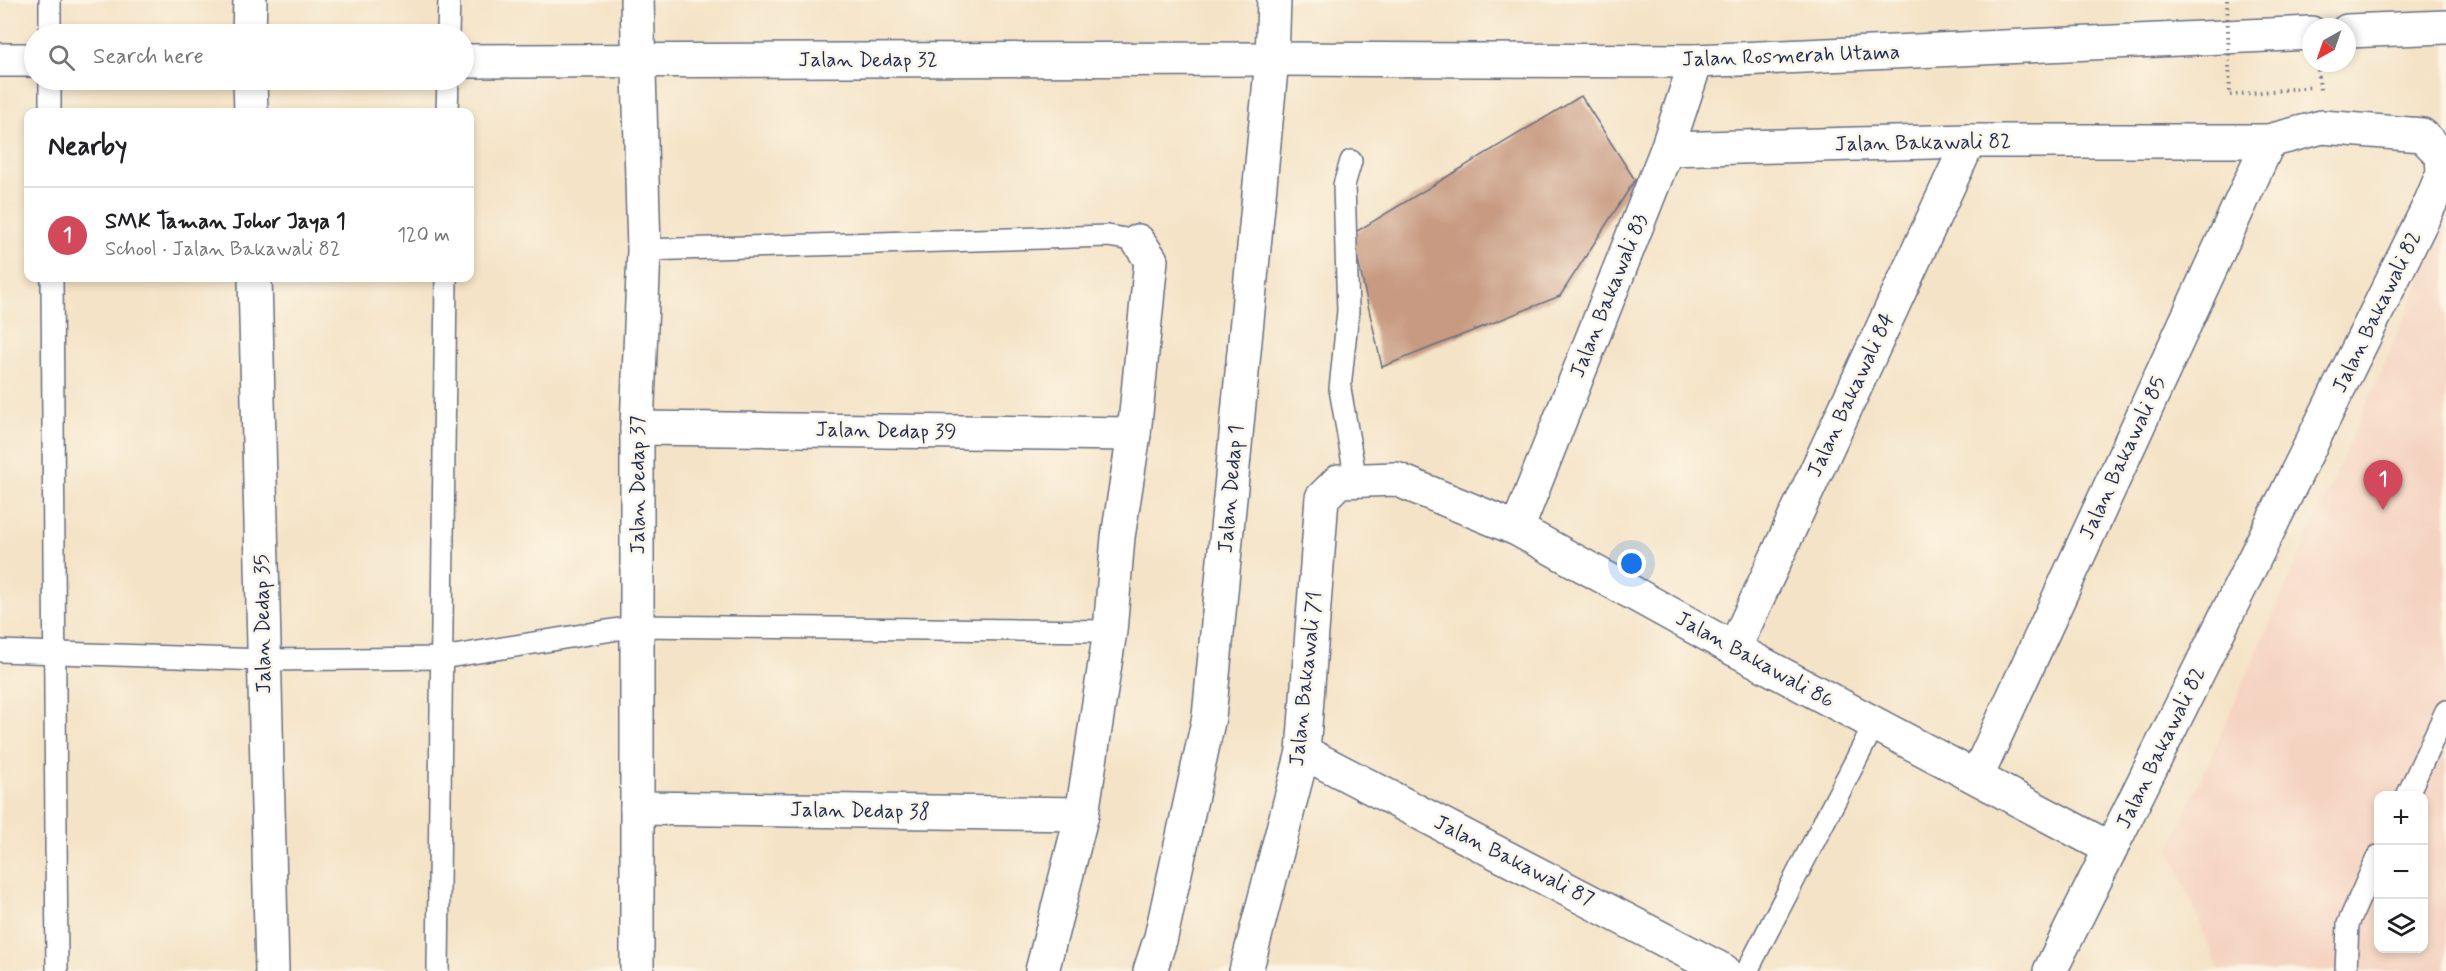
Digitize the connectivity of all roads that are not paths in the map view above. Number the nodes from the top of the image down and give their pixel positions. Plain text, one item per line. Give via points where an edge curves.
1 (50, 0) edge
2 (250, 0) edge
3 (449, 0) edge
4 (637, 0) edge
5 (1274, 0) edge
6 (50, 24) edge
7 (249, 24) edge
8 (448, 24) edge
9 (2446, 27) edge
10 (2356, 31) edge
11 (2302, 33) edge
12 (1272, 59) junction
13 (0, 60) edge
14 (24, 60) edge
15 (474, 61) edge
16 (637, 61) junction
17 (1696, 61) junction
18 (50, 90) edge
19 (250, 90) edge
20 (448, 90) edge
21 (50, 108) edge
22 (251, 108) edge
23 (447, 108) edge
24 (1969, 141) junction
25 (2269, 141) junction
26 (1667, 149) junction
27 (1351, 162) dead end
28 (1138, 241) joint
29 (644, 250) junction
30 (52, 282) edge
31 (255, 282) edge
32 (446, 282) edge
33 (637, 428) junction
34 (1134, 434) junction
35 (1396, 479) joint
36 (1356, 481) junction
37 (1517, 529) junction
38 (637, 626) junction
39 (1110, 631) junction
40 (1734, 650) junction
41 (0, 651) edge
42 (55, 653) junction
43 (442, 658) junction
44 (264, 660) junction
45 (2446, 711) edge
46 (1874, 725) junction
47 (1303, 752) junction
48 (1977, 776) junction
49 (2409, 791) edge
50 (637, 808) junction
51 (1082, 814) junction
52 (2111, 849) junction
53 (2374, 867) edge
54 (57, 971) edge
55 (272, 971) edge
56 (438, 971) edge
57 (637, 971) edge
58 (1042, 971) edge
59 (1149, 971) edge
60 (1245, 971) edge
61 (1724, 971) edge
62 (1746, 971) edge
63 (2050, 971) edge
64 (2346, 971) edge

1 - 6 lane
2 - 7 street
3 - 8 lane
4 - 16 street, Jalan Dedap 37
5 - 12 street, Jalan Dedap 1
9 - 10 street
11 - 17 street, Jalan Rosmerah Utama
12 - 16 street, Jalan Dedap 32
12 - 17 street, Jalan Rosmerah Utama
12 - 59 street, Jalan Dedap 1 via 1209,717 1161,937
13 - 14 street
15 - 16 street, Jalan Dedap 32
16 - 29 street, Jalan Dedap 37
17 - 26 street, Jalan Bakawali 83
18 - 21 lane
19 - 22 street
20 - 23 lane
24 - 25 street, Jalan Bakawali 82
24 - 26 street, Jalan Bakawali 82
24 - 40 street, Jalan Bakawali 84
25 - 48 street, Jalan Bakawali 85
25 - 52 street, Jalan Bakawali 82 via 2322,127 2422,135 2442,155 2443,174
26 - 37 street, Jalan Bakawali 83
27 - 36 lane via 1344,185 1348,311 1340,389
28 - 29 lane via 1107,236
28 - 34 street via 1151,260
29 - 33 street, Jalan Dedap 37
30 - 42 lane
31 - 44 street, Jalan Dedap 35
32 - 43 lane
33 - 34 street, Jalan Dedap 39
33 - 38 street, Jalan Dedap 37
34 - 39 street via 1118,537
35 - 36 street, Jalan Bakawali 71
35 - 37 street, Jalan Bakawali 86
36 - 47 street, Jalan Bakawali 71 via 1339,482 1322,498
37 - 40 street, Jalan Bakawali 86
38 - 39 lane
38 - 43 lane
38 - 50 street, Jalan Dedap 37
39 - 51 street
40 - 46 street, Jalan Bakawali 86
41 - 42 lane
42 - 44 lane
42 - 54 lane
43 - 44 lane
43 - 56 lane
44 - 55 street, Jalan Dedap 35
45 - 49 lane
46 - 48 street, Jalan Bakawali 86
46 - 62 lane
47 - 60 street, Jalan Bakawali 71
47 - 61 street, Jalan Bakawali 87
48 - 52 street, Jalan Bakawali 86
50 - 51 street, Jalan Dedap 38
50 - 57 street, Jalan Dedap 37
51 - 58 street
52 - 63 street, Jalan Bakawali 82
53 - 64 lane via 2348,924

